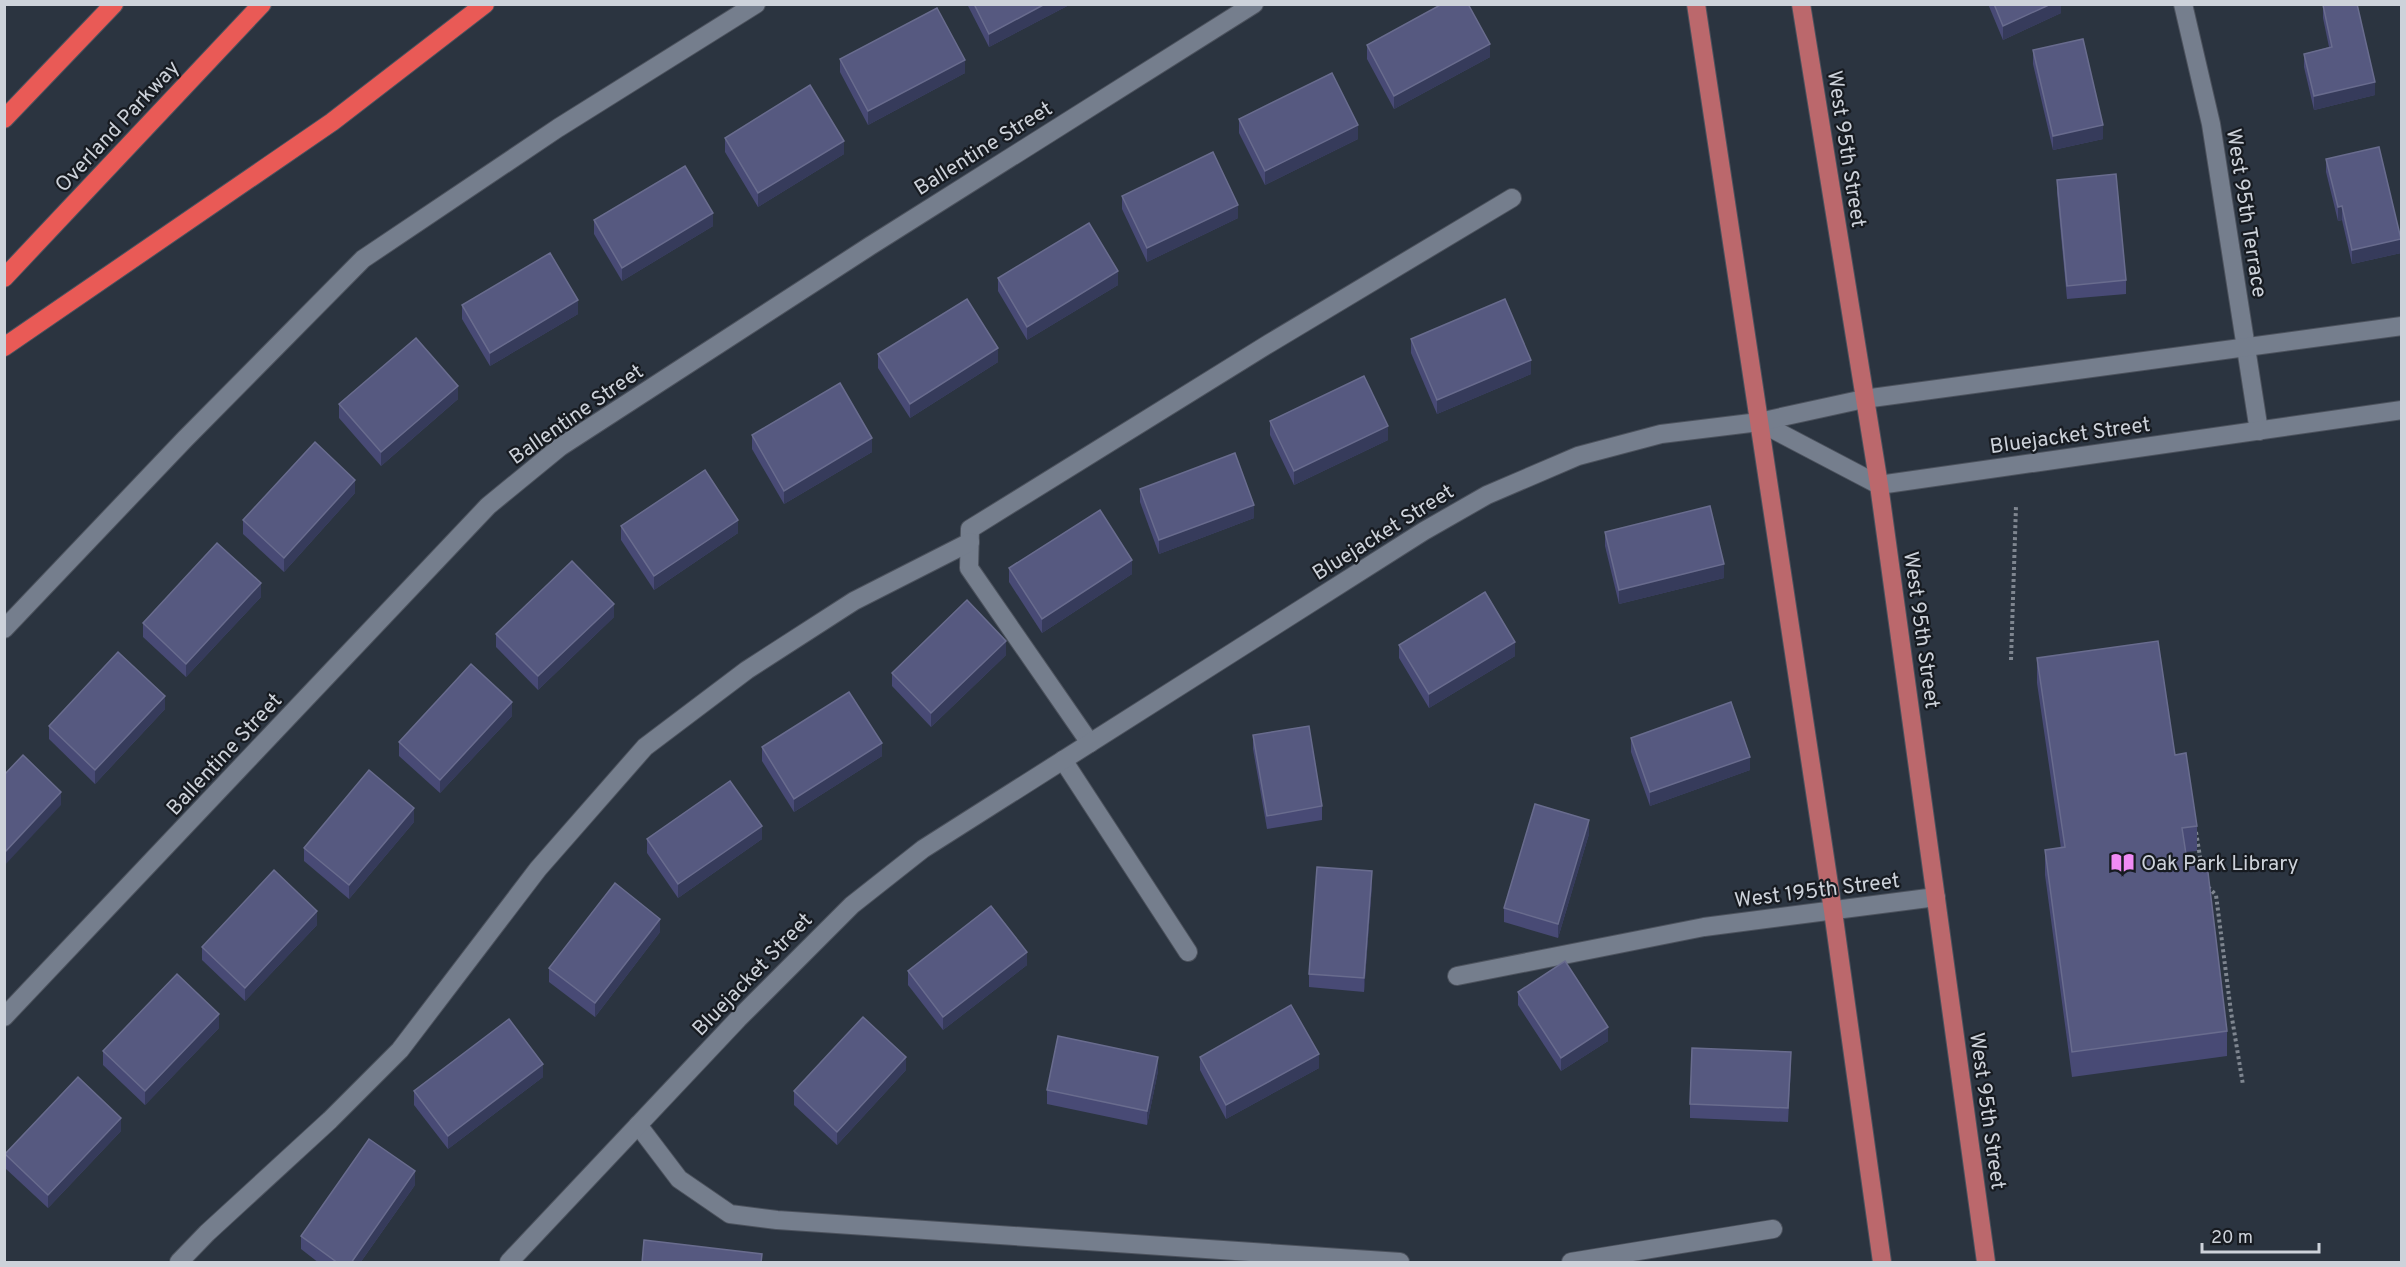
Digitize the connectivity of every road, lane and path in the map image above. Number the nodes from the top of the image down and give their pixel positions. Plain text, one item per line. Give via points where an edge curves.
1 (114, 4) edge
2 (262, 4) edge
3 (485, 4) edge
4 (756, 4) edge
5 (1254, 4) edge
6 (1696, 4) edge
7 (1801, 4) edge
8 (2182, 4) edge
9 (4, 119) edge
10 (1512, 198) dead end
11 (4, 278) edge
12 (2402, 326) edge
13 (2246, 347) junction
14 (4, 348) edge
15 (1864, 399) junction
16 (2402, 410) edge
17 (1759, 422) junction
18 (2259, 431) junction
19 (1879, 485) junction
20 (2016, 506) dead end
21 (970, 542) junction
22 (4, 628) edge
23 (2011, 660) dead end
24 (1090, 742) junction
25 (1063, 760) junction
26 (2196, 828) edge
27 (2203, 873) edge
28 (2205, 885) edge
29 (1936, 897) junction
30 (1833, 911) junction
31 (1188, 952) dead end
32 (1456, 976) dead end
33 (4, 1017) edge
34 (2243, 1085) dead end
35 (638, 1125) junction
36 (1773, 1229) dead end
37 (179, 1263) edge
38 (508, 1263) edge
39 (1400, 1263) edge
40 (1570, 1263) edge
41 (1882, 1263) edge
42 (1986, 1263) edge

1 - 9 highway
2 - 11 highway, Overland Parkway
3 - 14 highway via 332,122
4 - 22 street via 558,128 363,259
5 - 33 street, Ballentine Street via 560,447 488,506
6 - 17 main road
7 - 15 main road, West 95th Street
8 - 13 street, West 95th Terrace via 2211,123
10 - 21 street via 970,530
12 - 13 street, Bluejacket Street
13 - 15 street, Bluejacket Street
13 - 18 street, West 95th Terrace
15 - 17 street, Bluejacket Street
15 - 19 main road, West 95th Street
16 - 18 street, Bluejacket Street
17 - 19 street
17 - 24 street, Bluejacket Street via 1661,434 1589,453 1487,495
17 - 30 main road
18 - 19 street, Bluejacket Street
19 - 29 main road, West 95th Street
20 - 23 path
21 - 24 street via 969,568
21 - 37 street via 854,601 747,670 645,747 538,869 400,1050
24 - 25 street, Bluejacket Street
25 - 31 street
25 - 35 street, Bluejacket Street via 923,849 852,905
26 - 27 path
28 - 34 path via 2216,895
29 - 30 street, West 195th Street
29 - 42 main road, West 95th Street
30 - 32 street, West 195th Street via 1704,927
30 - 41 main road
35 - 38 street, Bluejacket Street
35 - 39 street via 679,1179 730,1214
36 - 40 street

